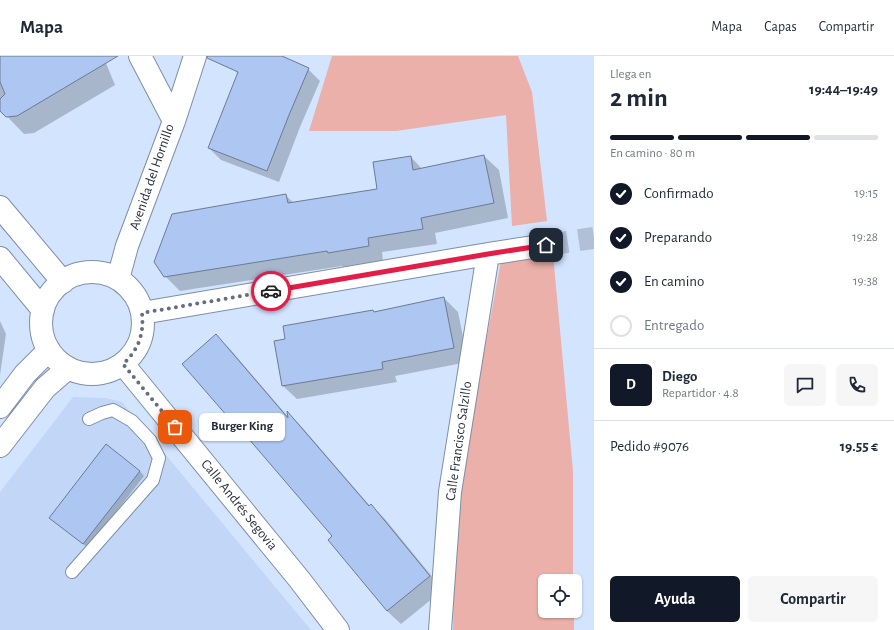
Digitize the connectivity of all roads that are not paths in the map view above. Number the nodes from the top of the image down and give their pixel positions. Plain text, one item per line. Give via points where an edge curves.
1 (140, 56) edge
2 (195, 56) edge
3 (174, 121) junction
4 (0, 207) edge
5 (546, 245) tunnel mouth
6 (488, 254) junction
7 (0, 258) edge
8 (118, 279) junction
9 (63, 282) junction
10 (43, 310) junction
11 (142, 313) junction
12 (49, 350) junction
13 (123, 364) junction
14 (68, 368) junction
15 (0, 407) edge
16 (89, 420) dead end
17 (0, 446) edge
18 (72, 572) dead end
19 (338, 630) edge
20 (440, 630) edge

1 - 3 street, Avenida del Hornillo
2 - 3 street
3 - 8 street, Avenida del Hornillo via 127,246
4 - 9 street
5 - 6 street
6 - 11 street
6 - 20 street, Calle Francisco Salzillo via 450,492
7 - 10 street
8 - 9 street via 94,272 78,274
8 - 11 street via 132,292
9 - 10 street via 50,294
10 - 12 street via 42,332
11 - 13 street via 140,340
12 - 14 street
12 - 15 street via 25,374
13 - 14 street via 110,371 95,374 80,373
13 - 19 street, Calle Andrés Segovia
14 - 17 street via 46,388
16 - 18 lane via 113,410 132,421 150,440 159,458 153,480

